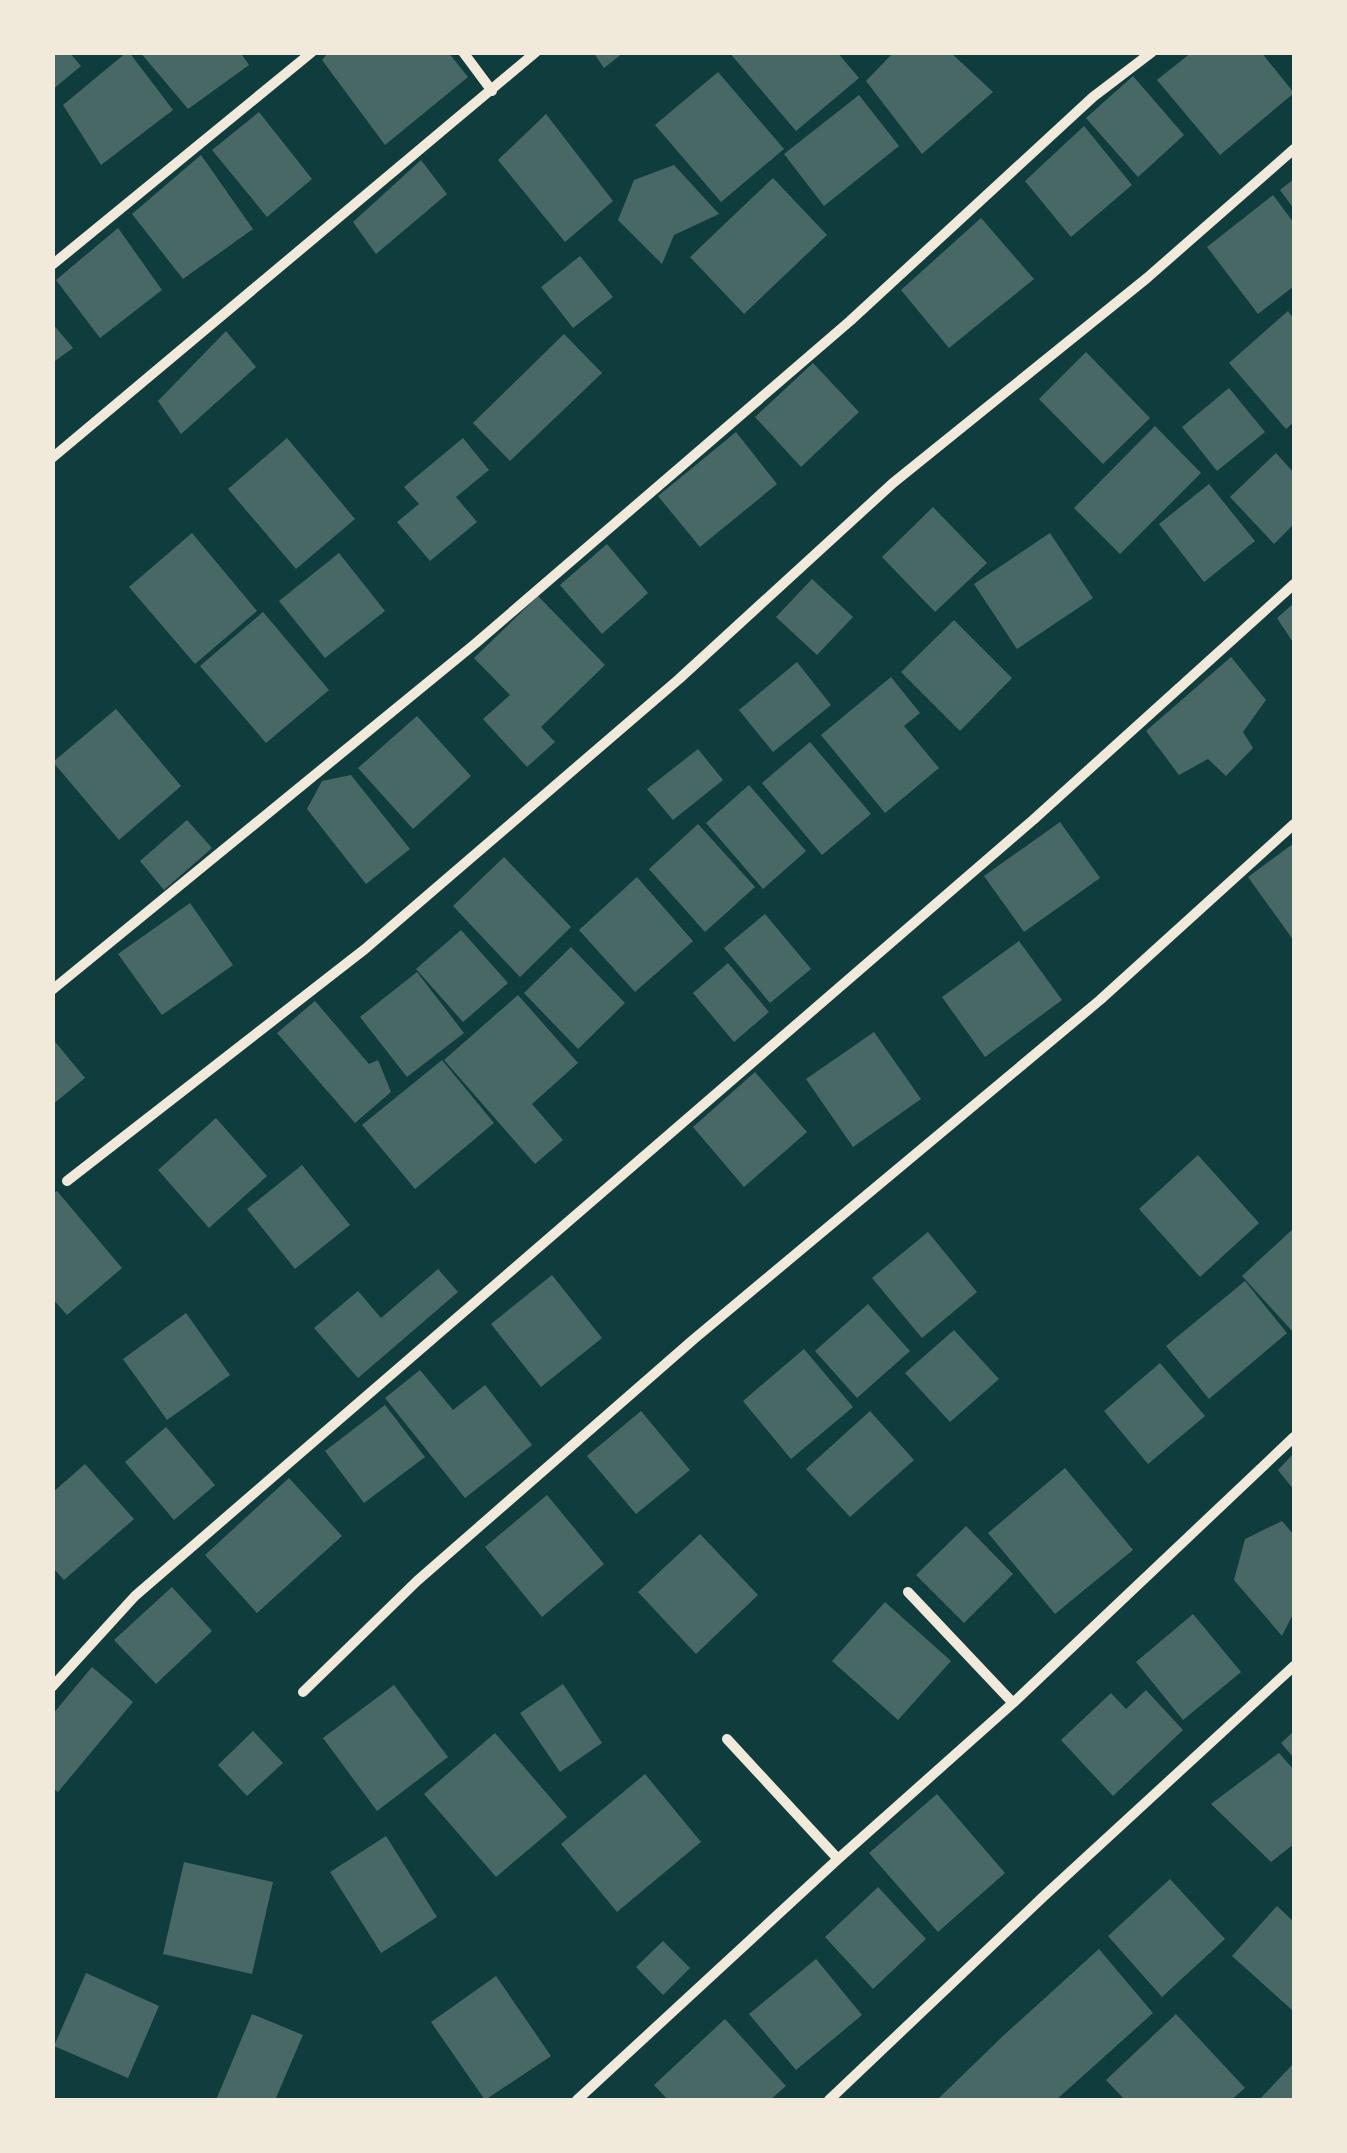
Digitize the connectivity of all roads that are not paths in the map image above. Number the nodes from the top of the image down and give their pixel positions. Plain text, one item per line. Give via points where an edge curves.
1 (312, 52) edge
2 (463, 52) edge
3 (536, 52) edge
4 (1152, 52) edge
5 (492, 91) junction
6 (1294, 149) edge
7 (52, 265) edge
8 (52, 458) edge
9 (1294, 584) edge
10 (1294, 824) edge
11 (52, 990) edge
12 (67, 1181) dead end
13 (1294, 1437) edge
14 (908, 1592) dead end
15 (1294, 1666) edge
16 (52, 1687) edge
17 (304, 1692) dead end
18 (1014, 1703) junction
19 (727, 1738) dead end
20 (838, 1858) junction
21 (577, 2100) edge
22 (829, 2100) edge

1 - 7 street
2 - 5 street
3 - 5 street
4 - 11 street via 491,630
5 - 8 street
6 - 12 street via 1147,278 892,483 680,679 365,949
9 - 16 street via 1033,820 135,1596
10 - 17 street via 1100,1000 417,1581
13 - 18 street
14 - 18 street
15 - 22 street
18 - 20 street
19 - 20 street
20 - 21 street

